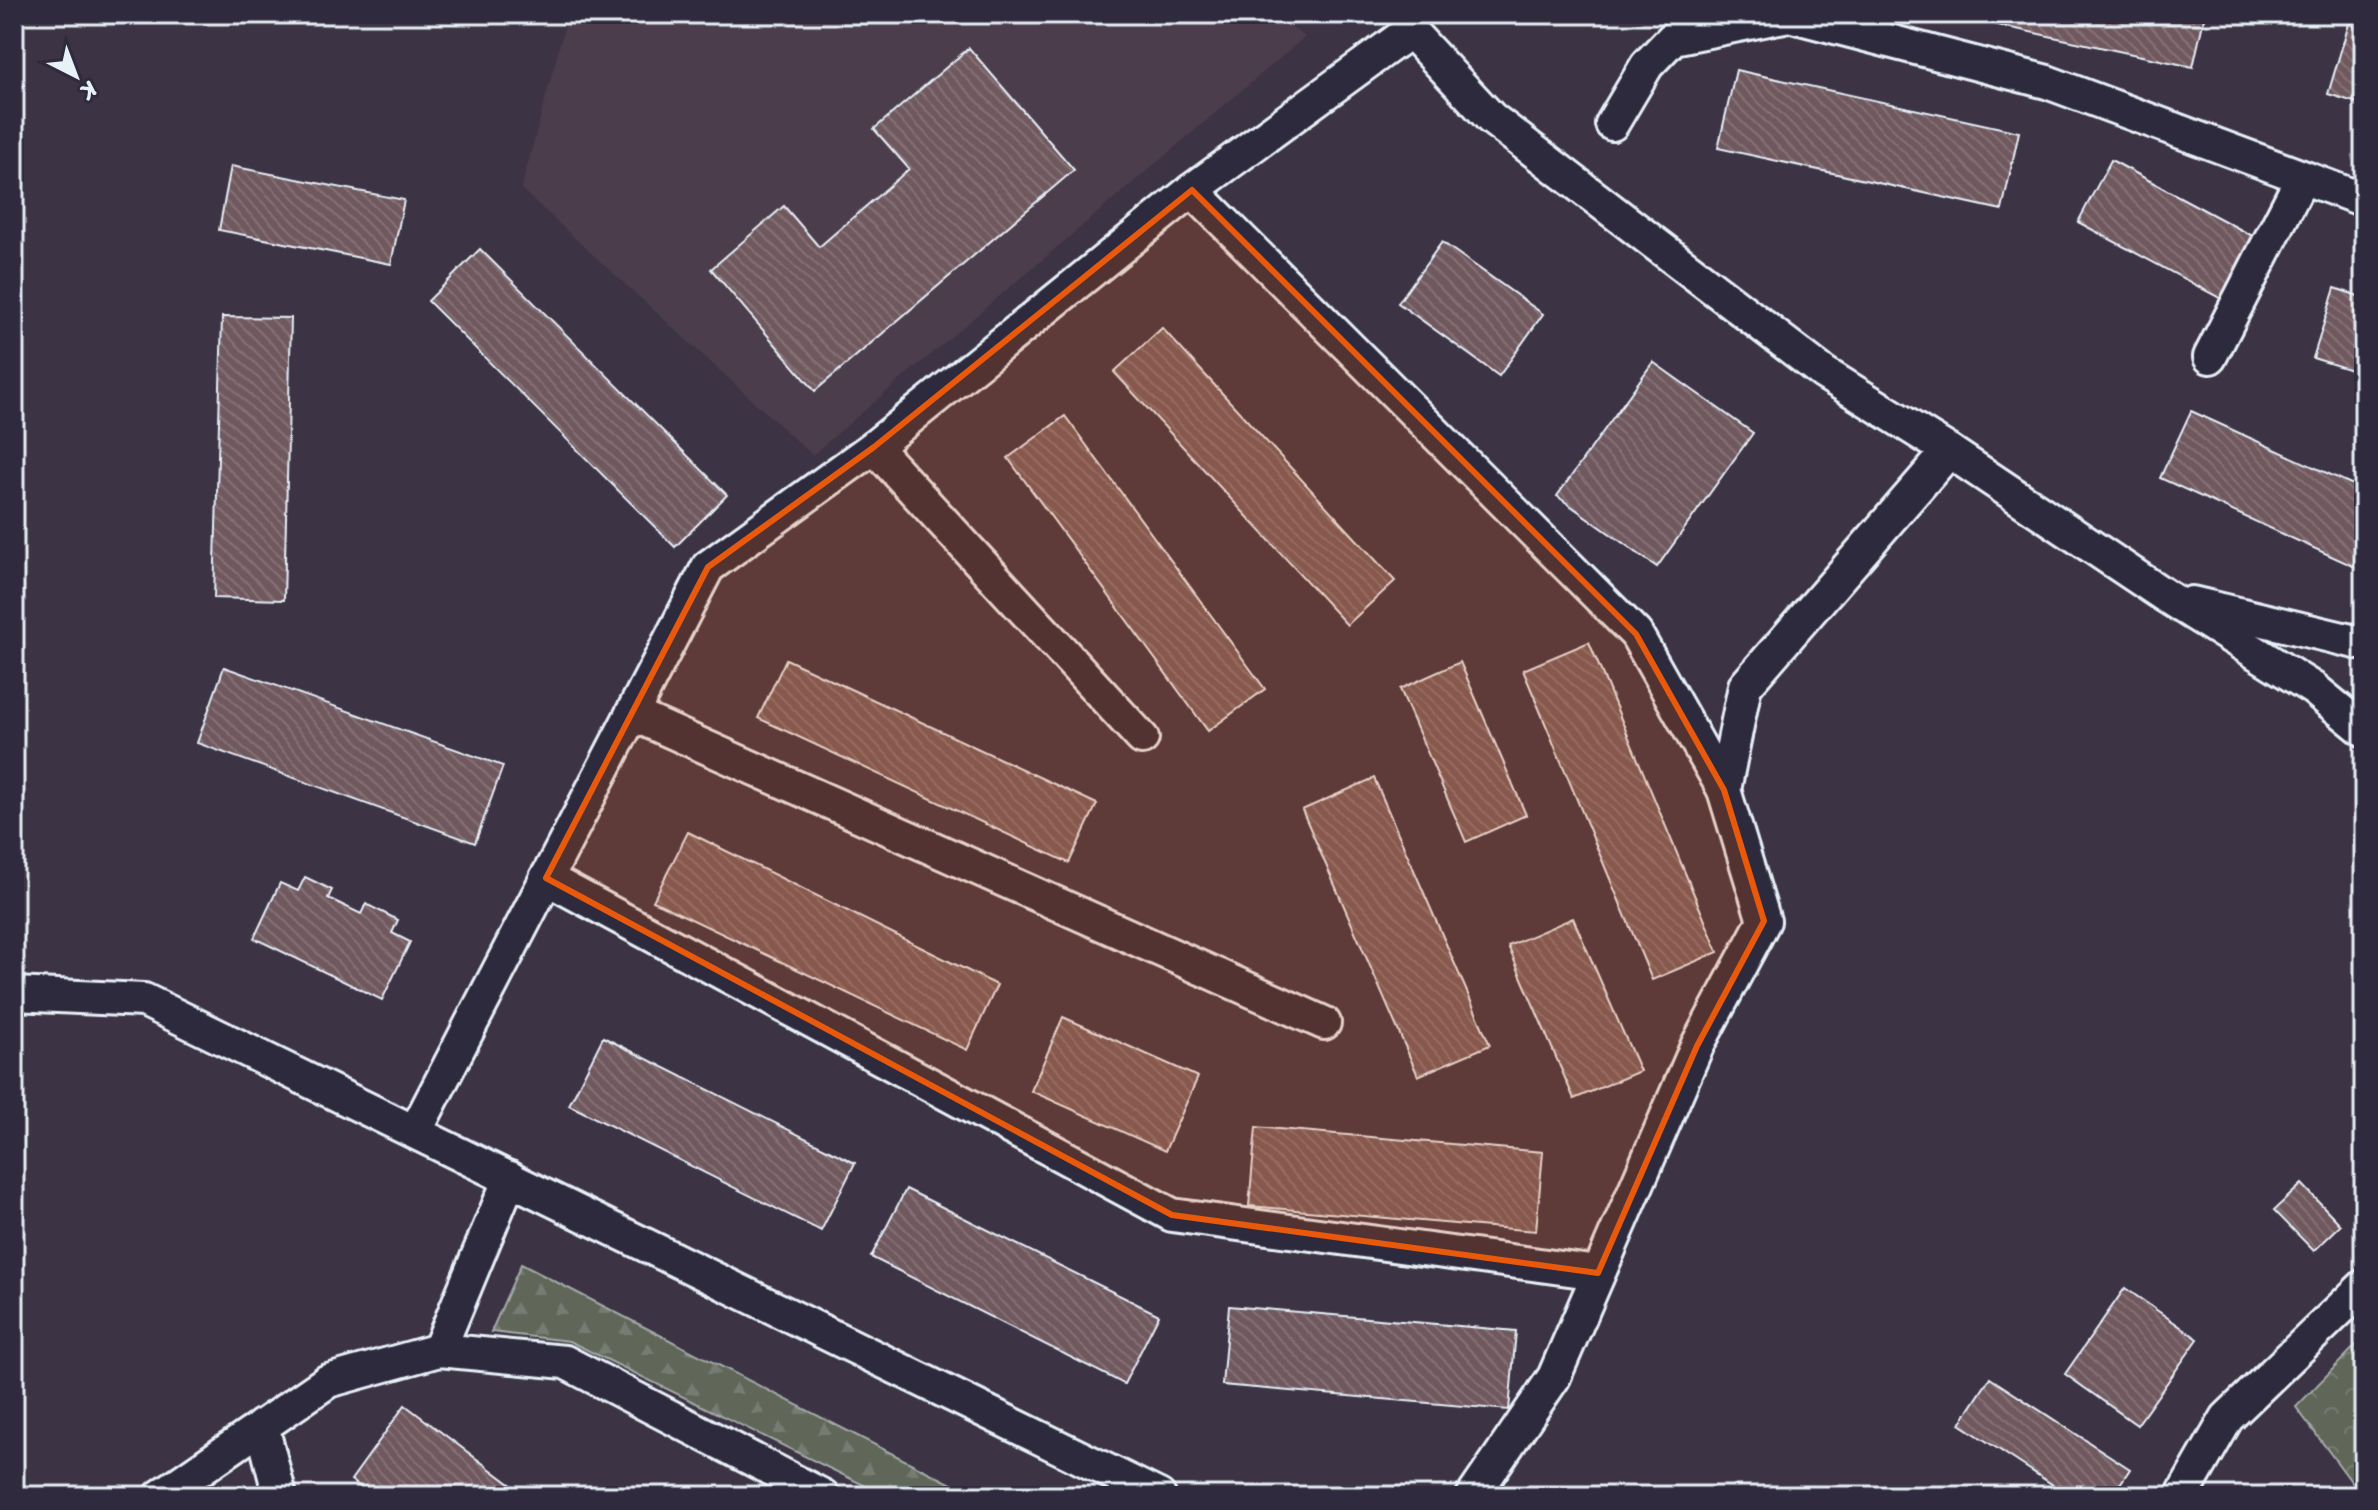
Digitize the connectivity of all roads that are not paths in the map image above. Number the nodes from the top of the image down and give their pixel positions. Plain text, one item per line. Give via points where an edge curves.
1 (1408, 23) edge
2 (1612, 124) dead end
3 (2302, 178) junction
4 (1192, 190) junction
5 (2364, 200) edge
6 (2210, 357) dead end
7 (874, 447) junction
8 (1949, 451) junction
9 (2167, 597) junction
10 (2364, 644) edge
11 (632, 714) junction
12 (2364, 730) edge
13 (1142, 738) dead end
14 (1724, 790) junction
15 (546, 878) junction
16 (14, 994) edge
17 (1324, 1023) dead end
18 (415, 1132) junction
19 (510, 1178) junction
20 (1598, 1273) junction
21 (2364, 1286) edge
22 (439, 1350) junction
23 (262, 1426) junction
24 (161, 1496) edge
25 (280, 1496) edge
26 (823, 1496) edge
27 (1159, 1496) edge
28 (1473, 1496) edge
29 (2182, 1496) edge

1 - 4 street
1 - 8 street via 1491,118 1824,373
2 - 3 street via 1647,65 1673,38 1789,15 2047,82
3 - 5 street
3 - 6 street
4 - 7 street
4 - 14 street via 1636,634
7 - 11 street via 708,567
7 - 13 street
8 - 9 street
8 - 14 street via 1745,686
9 - 10 street
9 - 12 street via 2314,689
11 - 15 street
11 - 17 street
14 - 20 street via 1764,921 1697,1046
15 - 18 street
15 - 20 street via 1172,1215
16 - 18 street via 144,1000
18 - 19 street
19 - 22 street
19 - 27 street
20 - 28 street via 1554,1377
21 - 29 street via 2227,1418
22 - 23 street via 328,1381
22 - 26 street via 565,1362
23 - 24 street
23 - 25 street

